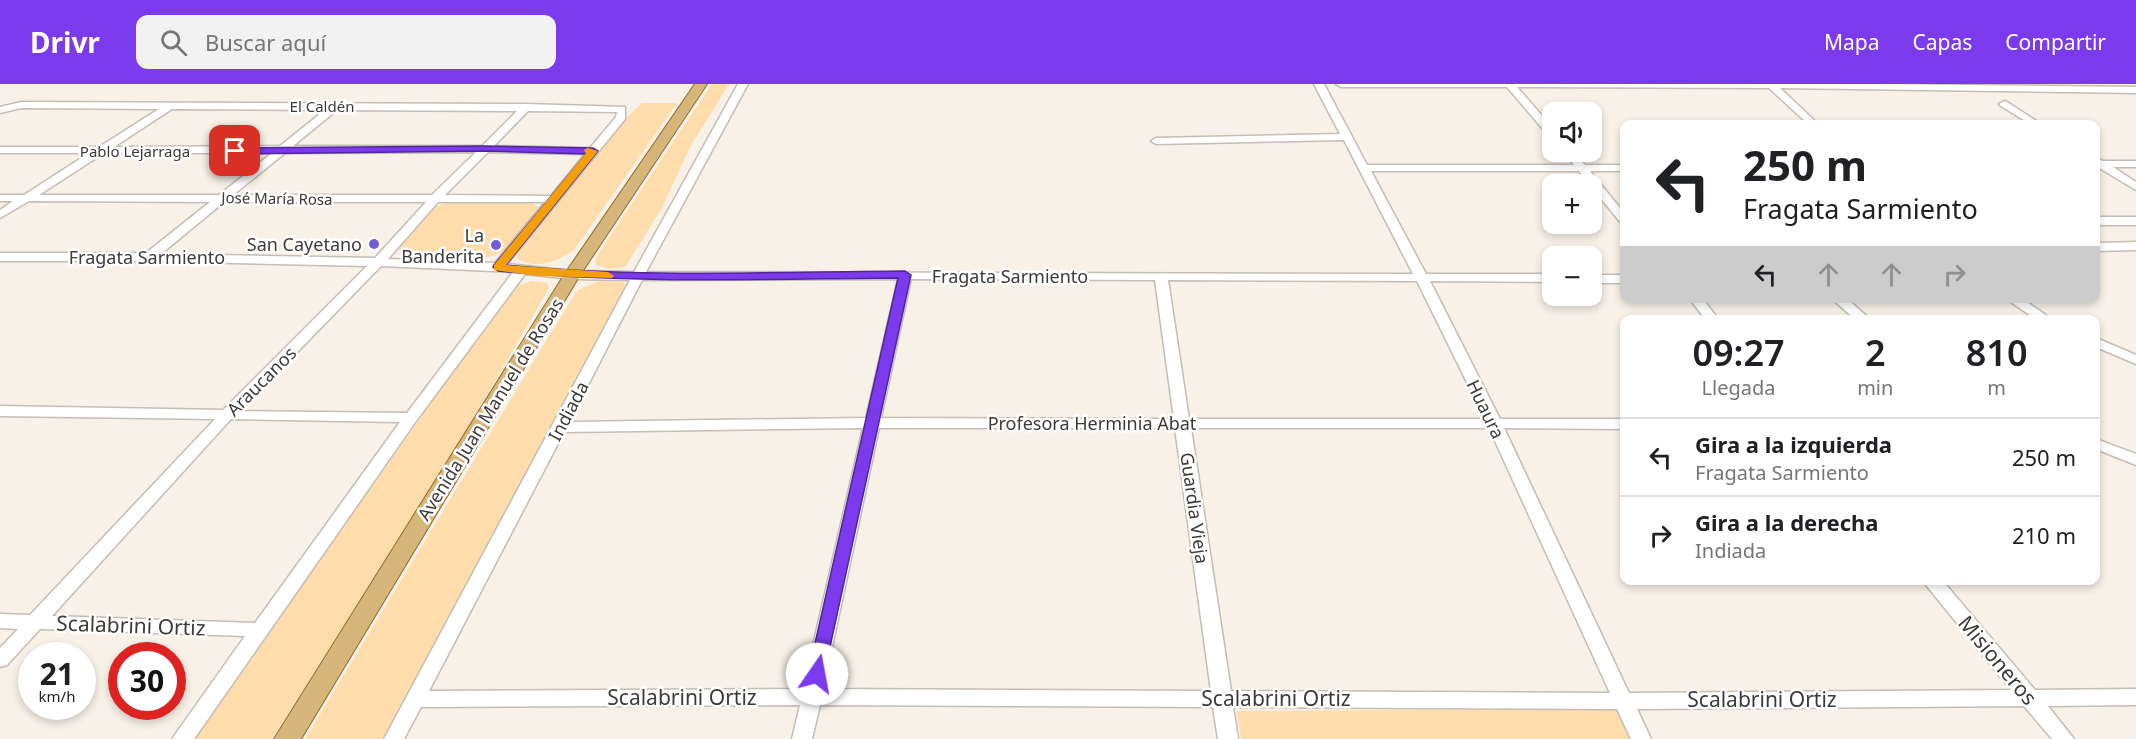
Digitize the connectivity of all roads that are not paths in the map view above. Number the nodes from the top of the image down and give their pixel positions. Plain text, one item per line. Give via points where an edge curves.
1 (701, 84) edge
2 (743, 84) edge
3 (1319, 84) edge
4 (1341, 84) edge
5 (1510, 84) edge
6 (2117, 84) edge
7 (1772, 86) edge
8 (1957, 86) edge
9 (2132, 90) edge
10 (2004, 104) dead end
11 (170, 106) junction
12 (336, 106) junction
13 (527, 107) junction
14 (0, 110) edge
15 (1809, 120) edge
16 (2030, 120) edge
17 (1542, 121) edge
18 (1347, 137) junction
19 (1156, 141) dead end
20 (486, 148) junction
21 (0, 150) edge
22 (100, 151) junction
23 (280, 151) junction
24 (593, 151) junction
25 (1578, 162) edge
26 (2100, 163) edge
27 (2136, 164) edge
28 (2100, 165) edge
29 (1363, 168) junction
30 (1620, 168) edge
31 (1584, 169) junction
32 (2136, 187) edge
33 (0, 198) edge
34 (27, 198) junction
35 (222, 198) junction
36 (555, 199) junction
37 (434, 200) junction
38 (0, 215) edge
39 (1620, 215) edge
40 (2100, 221) edge
41 (2136, 221) edge
42 (2136, 246) edge
43 (2100, 247) edge
44 (0, 257) edge
45 (149, 257) junction
46 (378, 262) junction
47 (498, 267) junction
48 (521, 271) junction
49 (572, 275) junction
50 (905, 275) junction
51 (638, 276) junction
52 (1161, 277) junction
53 (1421, 277) junction
54 (1542, 278) edge
55 (1602, 279) edge
56 (1620, 279) edge
57 (1699, 303) edge
58 (1843, 303) edge
59 (2019, 303) edge
60 (1709, 315) edge
61 (1859, 315) edge
62 (2039, 315) edge
63 (2100, 344) edge
64 (2136, 360) edge
65 (0, 411) edge
66 (229, 413) junction
67 (411, 418) junction
68 (871, 423) junction
69 (1183, 423) junction
70 (1494, 423) junction
71 (1620, 424) edge
72 (560, 427) junction
73 (2100, 446) edge
74 (2136, 460) edge
75 (1935, 585) edge
76 (0, 621) edge
77 (36, 621) junction
78 (261, 630) junction
79 (0, 660) edge
80 (812, 697) junction
81 (2029, 697) junction
82 (2136, 697) edge
83 (1222, 698) junction
84 (416, 699) junction
85 (1622, 701) junction
86 (182, 739) edge
87 (287, 739) edge
88 (394, 739) edge
89 (802, 739) edge
90 (1228, 739) edge
91 (1641, 739) edge
92 (2064, 739) edge

1 - 49 main road, Avenida Juan Manuel de Rosas
2 - 51 street, Indiada
3 - 18 street, Huaura
4 - 5 street
5 - 7 street
5 - 17 street
6 - 9 street
7 - 8 street
7 - 15 street
8 - 9 street
10 - 16 street
11 - 12 street, El Caldén
11 - 14 street, El Caldén via 21,105
11 - 22 street
12 - 13 street, El Caldén
12 - 23 street
13 - 20 street, Araucanos
13 - 24 street, El Caldén via 622,109 621,117
18 - 19 street
18 - 29 street, Huaura
20 - 23 street, Pablo Lejarraga
20 - 24 street, Pablo Lejarraga
20 - 37 street, Araucanos
21 - 22 street, Pablo Lejarraga
22 - 23 street, Pablo Lejarraga
22 - 34 street
23 - 35 street
24 - 36 street
25 - 31 street
26 - 27 street
28 - 32 street
29 - 31 street
29 - 53 street, Huaura
30 - 31 street
31 - 39 street
33 - 34 street, José María Rosa
34 - 35 street, José María Rosa
34 - 38 street
35 - 37 street, José María Rosa
35 - 45 street
36 - 37 street, José María Rosa
36 - 47 street
37 - 46 street, Araucanos
40 - 41 street
42 - 43 street
44 - 45 street, Fragata Sarmiento
45 - 46 street, Fragata Sarmiento
46 - 47 street, Fragata Sarmiento
46 - 66 street, Araucanos
47 - 48 street, Fragata Sarmiento
48 - 49 street, Fragata Sarmiento
48 - 67 street
49 - 51 street, Fragata Sarmiento
49 - 87 main road, Avenida Juan Manuel de Rosas
50 - 51 street, Fragata Sarmiento
50 - 52 street, Fragata Sarmiento
50 - 68 street
51 - 72 street, Indiada
52 - 53 street, Fragata Sarmiento
52 - 69 street, Guardia Vieja
53 - 54 street, Fragata Sarmiento
53 - 70 street, Huaura
55 - 56 street
57 - 60 street
58 - 61 street
59 - 62 street
63 - 64 street
65 - 66 street
66 - 67 street
66 - 77 street, Araucanos
67 - 78 street
68 - 69 street, Profesora Herminia Abat
68 - 72 street, Profesora Herminia Abat
68 - 80 street
69 - 70 street, Profesora Herminia Abat
69 - 83 street, Guardia Vieja
70 - 71 street, Profesora Herminia Abat
70 - 85 street, Huaura
72 - 84 street, Indiada
73 - 74 street
75 - 81 street, Misioneros
76 - 77 street, Scalabrini Ortiz
77 - 78 street, Scalabrini Ortiz
77 - 79 street, Araucanos
78 - 86 street
80 - 83 street, Scalabrini Ortiz
80 - 84 street, Scalabrini Ortiz
80 - 89 street
81 - 82 street, Scalabrini Ortiz
81 - 85 street, Scalabrini Ortiz
81 - 92 street, Misioneros
83 - 85 street, Scalabrini Ortiz
83 - 90 street, Guardia Vieja
84 - 88 street, Indiada
85 - 91 street, Huaura

